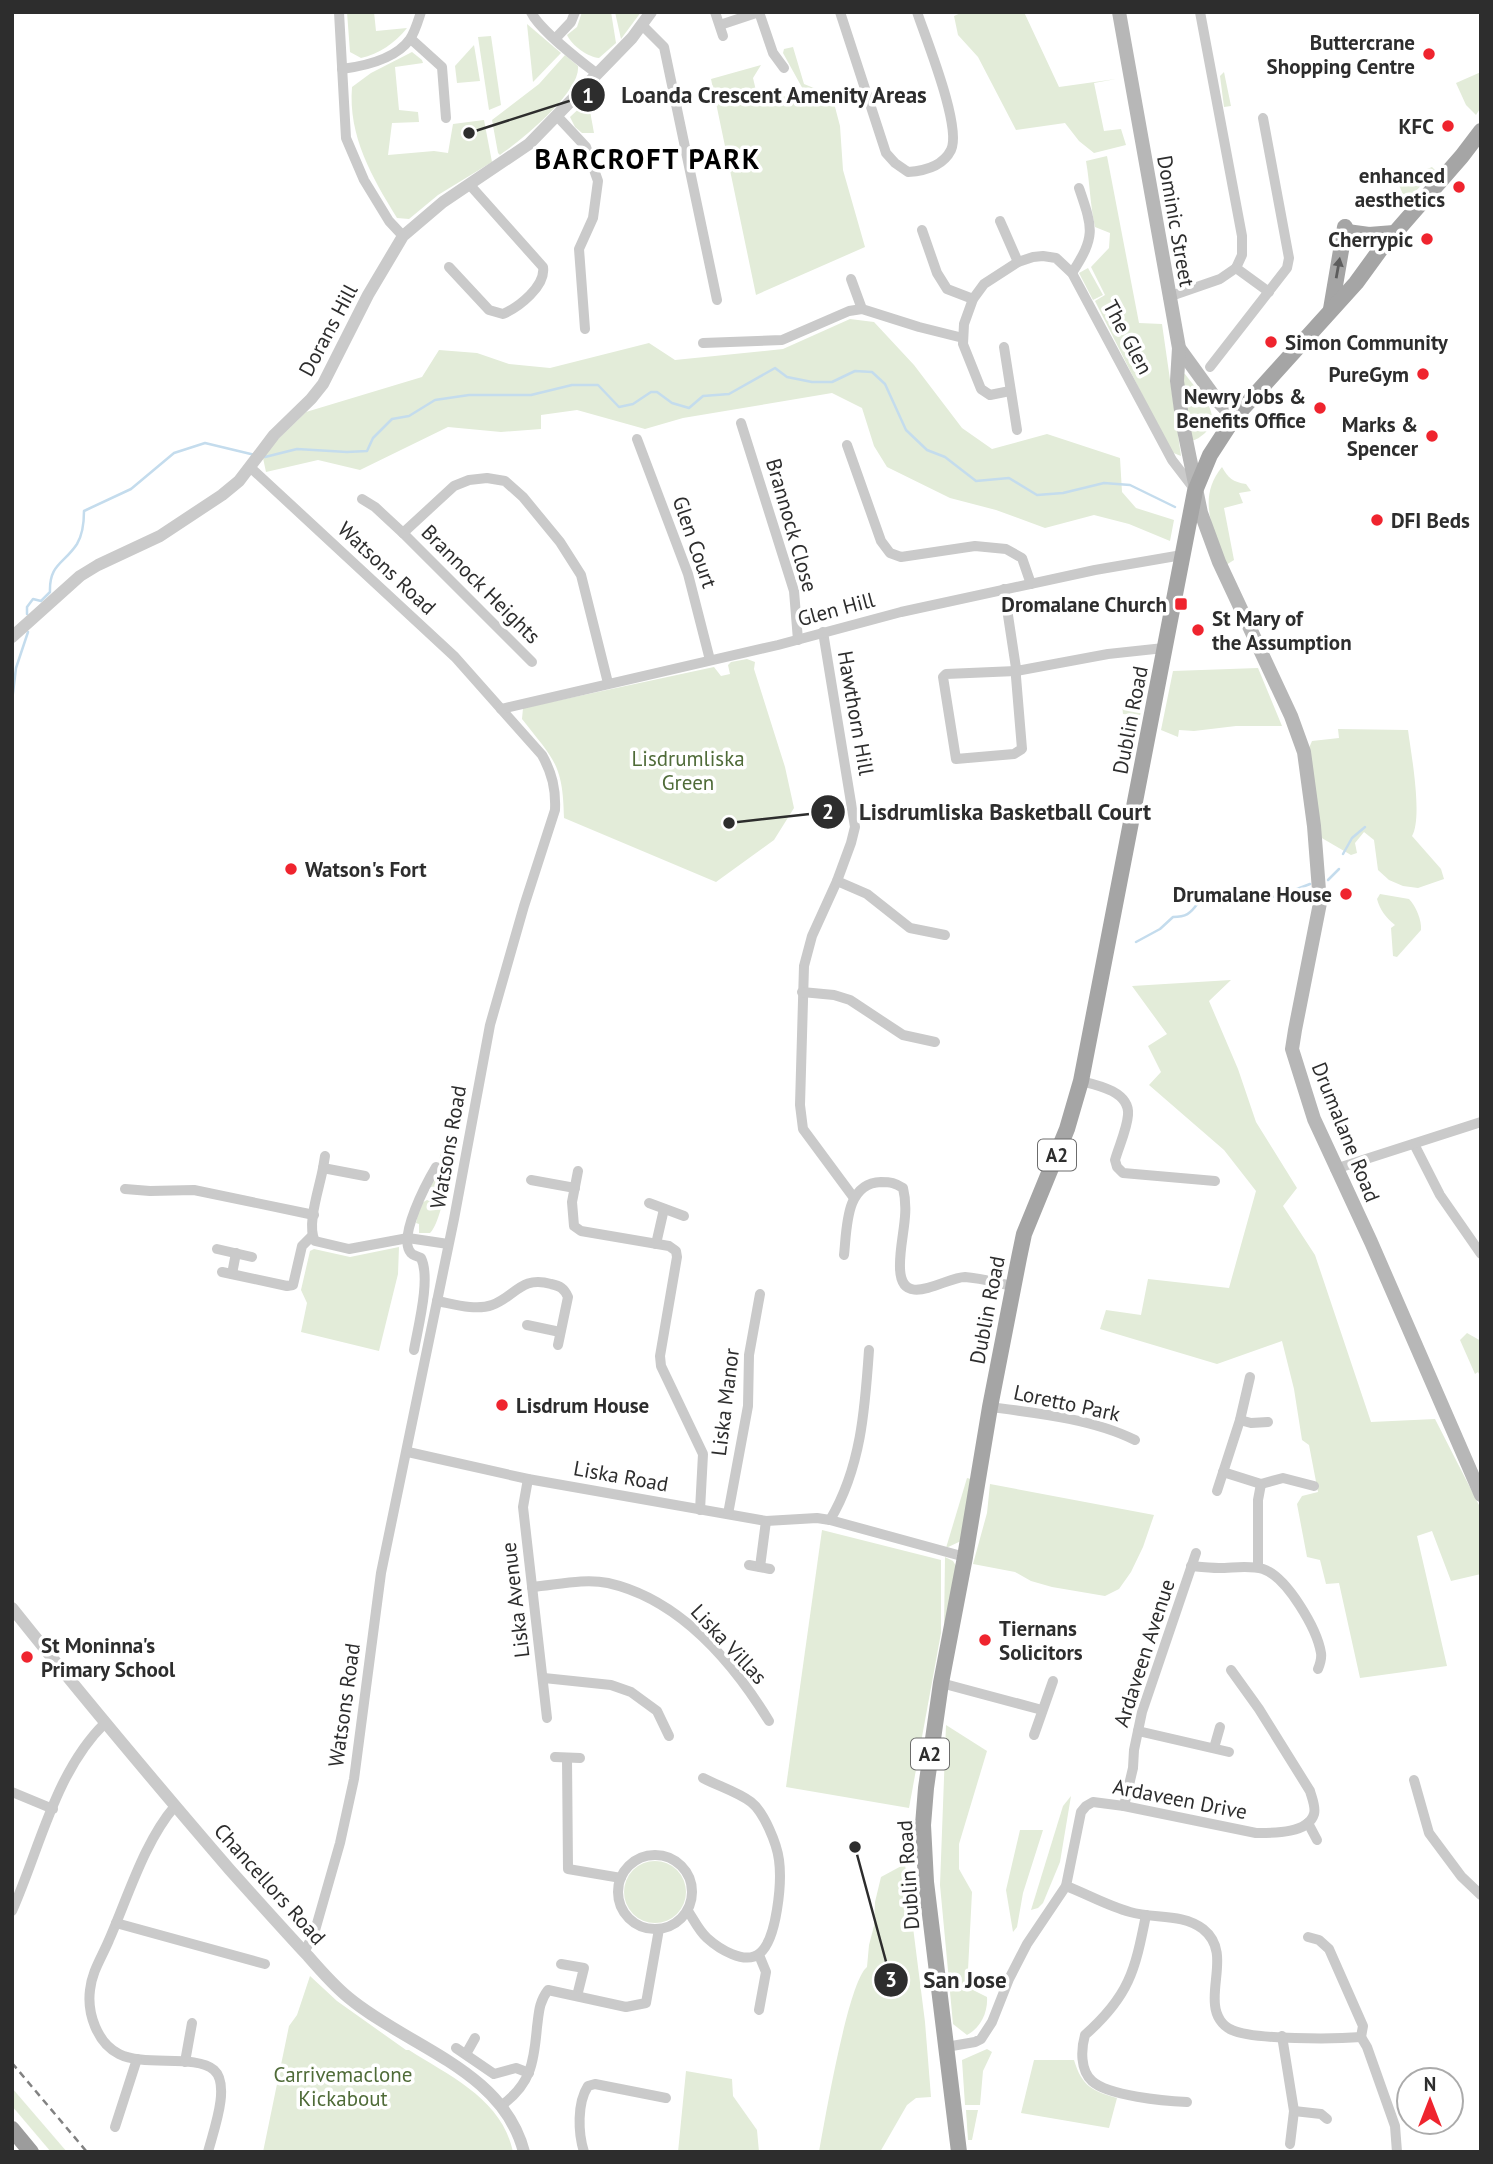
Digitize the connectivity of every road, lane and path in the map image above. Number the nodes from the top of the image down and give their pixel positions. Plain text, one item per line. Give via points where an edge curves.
1 (339, 12) edge
2 (421, 12) edge
3 (531, 12) edge
4 (575, 12) edge
5 (650, 12) edge
6 (715, 12) edge
7 (759, 12) edge
8 (840, 12) edge
9 (917, 12) edge
10 (1119, 12) edge
11 (1200, 12) edge
12 (720, 24) junction
13 (642, 25) junction
14 (723, 36) dead end
15 (411, 38) junction
16 (555, 38) junction
17 (784, 68) dead end
18 (342, 69) junction
19 (596, 74) junction
20 (557, 117) junction
21 (446, 118) dead end
22 (1263, 118) dead end
23 (1481, 131) edge
24 (1481, 142) edge
25 (1462, 156) junction
26 (470, 184) junction
27 (1079, 188) dead end
28 (1000, 221) dead end
29 (922, 230) dead end
30 (1394, 233) junction
31 (403, 236) junction
32 (1018, 262) junction
33 (449, 267) dead end
34 (1236, 268) junction
35 (1072, 273) junction
36 (851, 279) dead end
37 (1269, 292) junction
38 (1168, 297) junction
39 (973, 299) junction
40 (717, 300) dead end
41 (862, 309) junction
42 (1331, 309) junction
43 (585, 329) dead end
44 (963, 338) junction
45 (703, 344) dead end
46 (1004, 347) dead end
47 (1179, 348) junction
48 (1210, 367) dead end
49 (1010, 391) junction
50 (1234, 418) junction
51 (741, 423) dead end
52 (1017, 430) dead end
53 (637, 439) dead end
54 (847, 445) dead end
55 (252, 464) junction
56 (1195, 491) junction
57 (362, 499) dead end
58 (403, 533) junction
59 (1182, 555) junction
60 (1031, 584) junction
61 (1004, 589) junction
62 (823, 632) junction
63 (15, 634) edge
64 (798, 640) junction
65 (1164, 648) junction
66 (710, 660) junction
67 (532, 662) dead end
68 (1016, 671) junction
69 (608, 683) junction
70 (501, 709) junction
71 (837, 881) junction
72 (945, 935) dead end
73 (802, 992) junction
74 (935, 1042) dead end
75 (1081, 1081) junction
76 (1481, 1122) edge
77 (1414, 1144) junction
78 (325, 1156) dead end
79 (436, 1167) dead end
80 (323, 1168) junction
81 (1335, 1169) junction
82 (578, 1171) dead end
83 (365, 1176) dead end
84 (531, 1180) dead end
85 (1215, 1181) dead end
86 (575, 1188) junction
87 (125, 1189) dead end
88 (854, 1198) junction
89 (649, 1203) dead end
90 (664, 1209) junction
91 (314, 1215) junction
92 (684, 1216) dead end
93 (312, 1236) junction
94 (408, 1238) junction
95 (448, 1244) junction
96 (656, 1244) junction
97 (217, 1249) dead end
98 (236, 1253) junction
99 (1481, 1254) edge
100 (844, 1255) dead end
101 (252, 1257) dead end
102 (1013, 1286) junction
103 (760, 1294) dead end
104 (437, 1301) junction
105 (527, 1325) dead end
106 (560, 1332) junction
107 (558, 1345) dead end
108 (414, 1349) dead end
109 (869, 1350) dead end
110 (1250, 1377) dead end
111 (990, 1407) junction
112 (1240, 1420) junction
113 (1268, 1422) dead end
114 (1135, 1440) dead end
115 (408, 1452) junction
116 (1223, 1472) junction
117 (528, 1479) junction
118 (1261, 1484) junction
119 (1314, 1486) dead end
120 (1217, 1491) dead end
121 (1481, 1495) edge
122 (700, 1510) junction
123 (727, 1514) junction
124 (830, 1520) junction
125 (766, 1521) junction
126 (1196, 1553) dead end
127 (965, 1557) junction
128 (749, 1565) dead end
129 (1191, 1566) junction
130 (1258, 1567) junction
131 (532, 1587) junction
132 (12, 1608) edge
133 (1318, 1669) dead end
134 (1231, 1670) dead end
135 (544, 1678) junction
136 (1053, 1681) dead end
137 (942, 1683) junction
138 (1042, 1710) junction
139 (547, 1718) dead end
140 (769, 1721) dead end
141 (105, 1723) junction
142 (1220, 1727) dead end
143 (1138, 1731) junction
144 (1034, 1735) dead end
145 (669, 1736) dead end
146 (1214, 1748) junction
147 (1229, 1752) dead end
148 (555, 1757) dead end
149 (567, 1758) junction
150 (580, 1758) dead end
151 (703, 1778) dead end
152 (1414, 1780) dead end
153 (12, 1792) edge
154 (175, 1806) junction
155 (1124, 1806) junction
156 (53, 1809) junction
157 (1308, 1823) junction
158 (1317, 1840) dead end
159 (621, 1878) junction
160 (1066, 1886) junction
161 (1481, 1895) edge
162 (12, 1911) edge
163 (688, 1911) junction
164 (1146, 1915) junction
165 (116, 1923) junction
166 (659, 1929) junction
167 (1308, 1937) dead end
168 (304, 1952) junction
169 (759, 1955) junction
170 (265, 1964) dead end
171 (561, 1964) dead end
172 (577, 1996) junction
173 (759, 2010) dead end
174 (192, 2023) dead end
175 (1282, 2036) junction
176 (1361, 2037) junction
177 (475, 2038) dead end
178 (456, 2048) dead end
179 (946, 2048) junction
180 (466, 2054) junction
181 (137, 2059) junction
182 (185, 2062) junction
183 (529, 2073) junction
184 (666, 2098) dead end
185 (1187, 2102) dead end
186 (502, 2105) junction
187 (1294, 2111) junction
188 (1327, 2119) dead end
189 (115, 2127) dead end
190 (12, 2129) edge
191 (1290, 2144) dead end
192 (32, 2152) edge
193 (208, 2152) edge
194 (524, 2152) edge
195 (584, 2152) edge
196 (959, 2152) edge
197 (1397, 2152) edge

1 - 18 street
2 - 15 street
3 - 16 street
4 - 16 street
5 - 13 street, Dorans Hill
6 - 12 street
7 - 12 street
7 - 17 street via 773,53
8 - 9 street via 886,153 908,172 943,161 951,150 953,135
10 - 38 main road, Dominic Street
11 - 34 street via 1242,236 1242,255
12 - 14 street
13 - 19 street, Dorans Hill
13 - 40 street via 664,47
15 - 18 street via 394,53 370,64
15 - 21 street via 442,67
16 - 19 street
18 - 31 street via 345,129 352,156 389,221
19 - 20 street, Dorans Hill
20 - 26 street, Dorans Hill via 519,153
20 - 43 street via 586,146 598,181 593,218 579,249
22 - 37 street via 1289,258
23 - 25 main road, A2
24 - 25 main road, A2
25 - 30 main road, A2
26 - 31 street, Dorans Hill
26 - 33 street via 543,267 545,275 503,314 489,310
27 - 35 street via 1091,237
28 - 32 street
29 - 39 street via 947,289
30 - 42 main road, A2
42 -> 30 main road via 1346,230 1369,236
31 - 55 street, Dorans Hill via 323,384
32 - 35 street via 1056,258
32 - 39 street via 984,284
34 - 37 street
34 - 38 street via 1220,279
35 - 56 street, The Glen via 1178,469
36 - 41 street
37 - 48 street
38 - 47 main road, Dominic Street
39 - 44 street
41 - 44 street
41 - 45 street via 782,340
42 - 50 main road, A2
44 - 49 street via 981,389 990,395
46 - 49 street
47 - 50 main road, Dominic Street
47 - 56 main road, Drumalane Road via 1177,381
49 - 52 street
50 - 56 main road, A2 via 1206,462
51 - 64 street, Brannock Close via 794,591
53 - 66 street, Glen Court via 688,574
54 - 60 street via 881,541 890,553 901,557 975,546 1006,549 1022,558
55 - 63 street, Dorans Hill via 239,481 160,536 80,576
55 - 70 street, Watsons Road via 454,657
56 - 59 main road, Dublin Road / A2
56 - 81 main road, Drumalane Road via 1219,563 1304,752 1320,903 1292,1049
57 - 58 street, Brannock Heights
58 - 67 street, Brannock Heights
58 - 69 street, Brannock Heights via 454,486 487,478 505,481 560,542 581,575
59 - 60 street, Glen Hill
59 - 65 main road, Dublin Road / A2
60 - 61 street, Glen Hill
61 - 62 street, Glen Hill
61 - 68 street
62 - 64 street, Glen Hill
62 - 71 street, Hawthorn Hill via 855,827
64 - 66 street, Glen Hill
65 - 68 street
65 - 75 main road, Dublin Road / A2
66 - 69 street, Glen Hill
68 - 68 street via 943,677 956,759 1014,754 1022,749
69 - 70 street, Glen Hill
70 - 95 street, Watsons Road via 542,755 556,794 555,810 490,1024
71 - 72 street via 866,894 910,929
71 - 73 street, Hawthorn Hill via 812,936
73 - 74 street via 850,1000 903,1035
73 - 88 street, Hawthorn Hill via 803,1129
75 - 85 street via 1106,1087 1126,1105 1129,1114 1115,1160 1123,1173
75 - 102 main road, Dublin Road / A2 via 1067,1129 1024,1234
76 - 77 street
77 - 81 street
77 - 99 street via 1440,1195
78 - 80 street
79 - 94 street via 418,1198
80 - 83 street
80 - 91 street
81 - 121 main road, Drumalane Road
82 - 86 street
84 - 86 street
86 - 96 street via 574,1226
87 - 91 street via 194,1190
88 - 100 street
88 - 102 street via 874,1183 894,1182 902,1188 906,1203 900,1270 904,1283 914,1290 963,1277
89 - 90 street
90 - 92 street
90 - 96 street
91 - 93 street
93 - 94 street via 320,1243 349,1249
93 - 98 street via 302,1246 293,1285 227,1273
94 - 95 street
94 - 108 street via 408,1250 421,1258 425,1267
95 - 104 street, Watsons Road
96 - 122 street via 669,1246 677,1257 660,1356 703,1454
97 - 98 street
98 - 101 street
102 - 111 main road, Dublin Road / A2
103 - 123 street, Liska Manor via 748,1406
104 - 106 street via 492,1306 525,1284 545,1282 561,1287 568,1297
104 - 115 street, Watsons Road
105 - 106 street
106 - 107 street
109 - 124 street via 864,1424 850,1479
110 - 112 street
111 - 114 street, Loretto Park via 1092,1424
111 - 127 main road, Dublin Road / A2
112 - 113 street
112 - 116 street
115 - 117 street, Liska Road
115 - 168 street, Watsons Road via 382,1573 354,1779 314,1934
116 - 118 street
116 - 120 street
117 - 122 street, Liska Road
117 - 131 street, Liska Avenue via 523,1507
118 - 119 street via 1283,1478
118 - 130 street
122 - 123 street, Liska Road
123 - 125 street, Liska Road
124 - 125 street, Liska Road
124 - 127 street, Liska Road
125 - 128 street via 765,1568
126 - 129 street, Ardaveen Avenue
127 - 137 main road, Dublin Road / A2
129 - 130 street
129 - 143 street, Ardaveen Avenue
130 - 133 street via 1277,1577 1303,1611 1321,1651
131 - 135 street, Liska Avenue
131 - 140 street, Liska Villas via 607,1583 635,1591 671,1611 731,1667
132 - 141 street, Chancellors Road
134 - 157 street via 1310,1791 1314,1806
135 - 139 street, Liska Avenue
135 - 145 street via 611,1685 631,1692 657,1711
136 - 138 street
137 - 138 street
137 - 179 main road, Dublin Road / A2 via 923,1825
138 - 144 street
141 - 154 street, Chancellors Road
141 - 156 street via 77,1754
142 - 146 street
143 - 146 street
143 - 155 street, Ardaveen Avenue
146 - 147 street
148 - 149 street
149 - 150 street
149 - 159 street via 568,1869
151 - 169 street via 752,1803 767,1823 779,1860 773,1926
152 - 161 street via 1429,1833
153 - 156 street
154 - 165 street via 154,1836
154 - 168 street, Chancellors Road
155 - 157 street, Ardaveen Drive via 1256,1833
155 - 160 street, Ardaveen Drive via 1093,1802 1080,1812
156 - 162 street
157 - 158 street
159 - 163 street via 638,1859 669,1857 682,1866 691,1881
159 - 166 street via 618,1896 625,1914 635,1923
160 - 164 street
160 - 179 street via 1027,1944 981,2039
163 - 166 street via 676,1923
163 - 169 street via 706,1937 732,1955
164 - 175 street via 1178,1919 1211,1937 1218,1968 1215,2006 1222,2024 1244,2034
164 - 185 street via 1132,1973 1113,2008 1085,2035 1082,2058 1092,2082 1105,2089
165 - 170 street
165 - 181 street via 94,1969 89,1991 91,2014 109,2045 119,2054
166 - 172 street via 646,2003 626,2007
167 - 176 street via 1329,1950 1363,2026
168 - 186 street, Chancellors Road via 358,2006 483,2086
169 - 173 street via 766,1972
171 - 172 street via 584,1968
172 - 183 street via 548,1990 540,2000
174 - 182 street
175 - 176 street
175 - 187 street
176 - 197 street via 1395,2126
177 - 180 street
178 - 180 street
179 - 196 main road, Dublin Road / A2
180 - 183 street via 494,2074 516,2068
181 - 182 street
181 - 189 street
182 - 193 street via 214,2069 220,2078 222,2088
183 - 186 street via 525,2084
184 - 195 street via 588,2086 580,2124
186 - 194 street, Chancellors Road
187 - 188 street
187 - 191 street
190 - 192 highway

